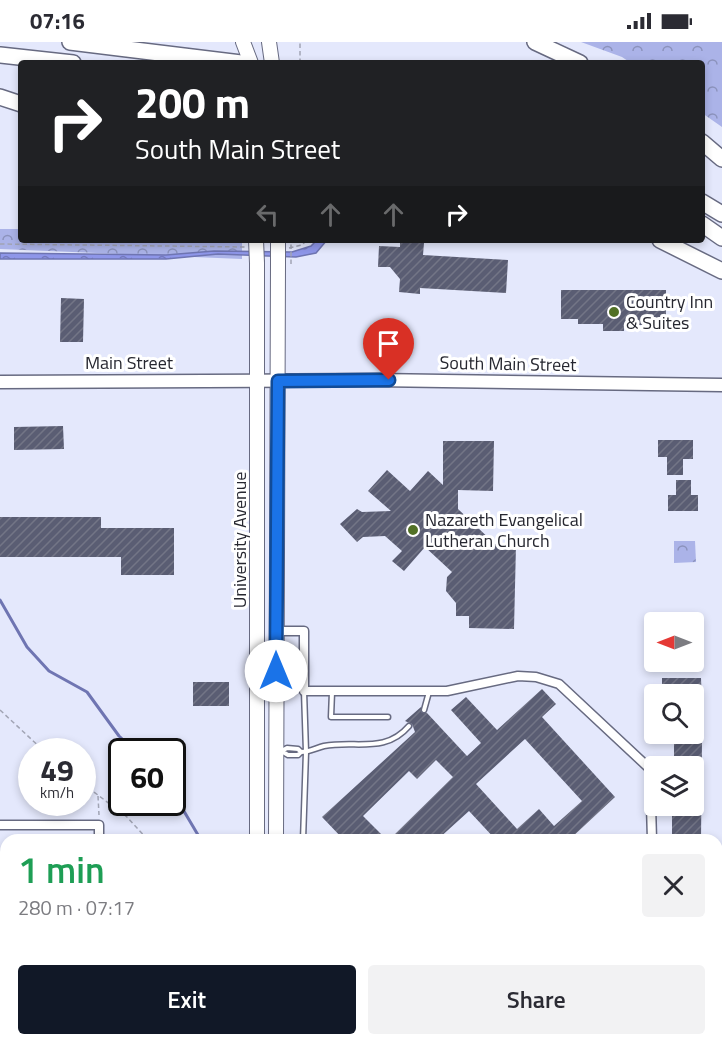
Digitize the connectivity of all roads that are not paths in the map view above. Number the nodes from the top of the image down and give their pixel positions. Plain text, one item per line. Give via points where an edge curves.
1 (70, 42) edge
2 (243, 42) edge
3 (269, 42) edge
4 (535, 42) edge
5 (0, 55) edge
6 (46, 60) edge
7 (210, 60) edge
8 (250, 60) edge
9 (272, 60) edge
10 (574, 60) edge
11 (0, 97) edge
12 (18, 103) edge
13 (705, 145) edge
14 (722, 159) edge
15 (705, 204) edge
16 (722, 214) edge
17 (705, 226) edge
18 (722, 238) edge
19 (283, 243) edge
20 (666, 243) edge
21 (255, 244) edge
22 (722, 271) edge
23 (258, 381) junction
24 (278, 381) junction
25 (0, 382) edge
26 (722, 385) edge
27 (276, 631) junction
28 (304, 692) junction
29 (332, 692) junction
30 (429, 692) junction
31 (424, 710) dead end
32 (388, 717) dead end
33 (409, 726) dead end
34 (280, 752) junction
35 (303, 752) junction
36 (0, 825) edge
37 (99, 834) edge
38 (257, 834) edge
39 (276, 834) edge
40 (303, 834) edge
41 (652, 834) edge

1 - 7 highway
2 - 8 main road
3 - 9 main road
4 - 10 highway
5 - 6 highway
11 - 12 highway
13 - 14 highway
15 - 16 highway
17 - 18 highway
19 - 24 main road, University Avenue, bridge
20 - 22 highway
21 - 23 main road, University Avenue, bridge
23 - 24 street, South Main Street
23 - 25 street, Main Street
23 - 38 main road, University Avenue
24 - 26 street, South Main Street
24 - 27 main road, University Avenue
27 - 28 street via 304,631
27 - 34 main road, University Avenue
28 - 29 street
28 - 35 lane
29 - 30 street
29 - 32 lane via 331,717
30 - 31 lane
30 - 41 street via 447,692 518,676 536,676 559,684 650,769
33 - 35 lane via 399,738 382,744 325,746
34 - 35 lane
34 - 39 main road, University Avenue
35 - 40 lane
36 - 37 street via 99,825

